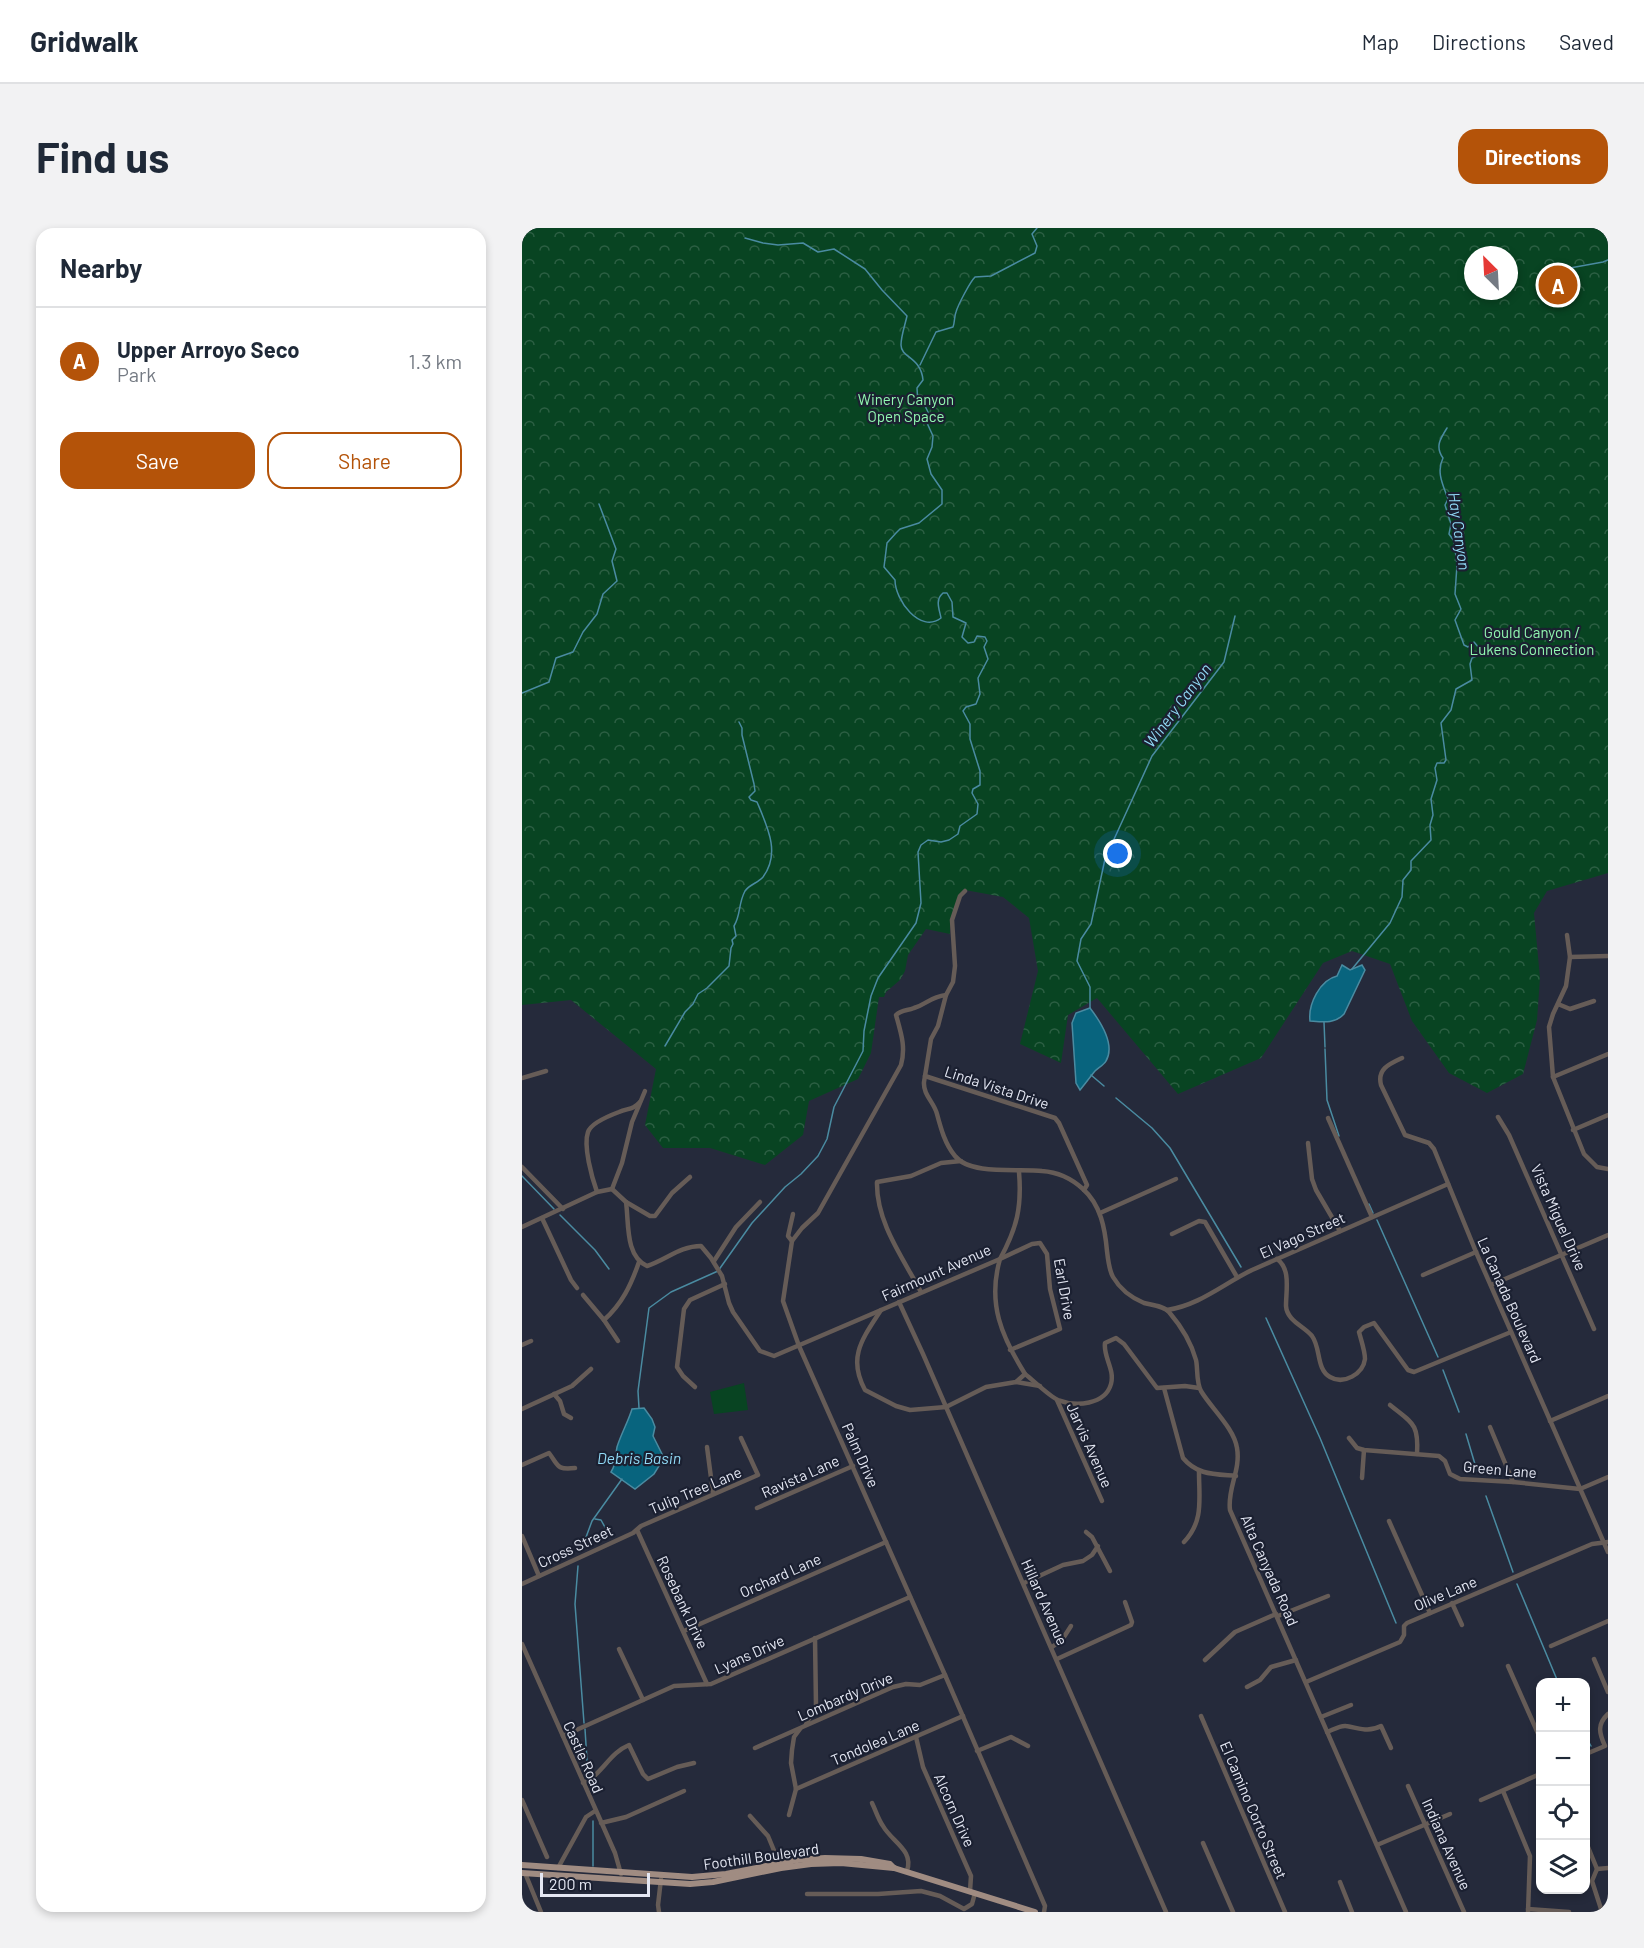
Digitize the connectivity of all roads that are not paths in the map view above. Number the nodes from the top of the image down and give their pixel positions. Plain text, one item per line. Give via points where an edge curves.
1 (965, 891) dead end
2 (1567, 935) dead end
3 (1608, 956) edge
4 (1570, 957) junction
5 (945, 995) junction
6 (1594, 1001) dead end
7 (1558, 1004) junction
8 (1608, 1054) edge
9 (1402, 1058) dead end
10 (546, 1071) dead end
11 (925, 1076) junction
12 (1552, 1077) junction
13 (522, 1078) edge
14 (645, 1091) dead end
15 (640, 1102) junction
16 (1608, 1115) edge
17 (1498, 1117) dead end
18 (1328, 1118) dead end
19 (1573, 1130) junction
20 (1308, 1143) dead end
21 (961, 1161) junction
22 (522, 1167) edge
23 (1608, 1169) edge
24 (1019, 1172) junction
25 (690, 1177) dead end
26 (1176, 1179) dead end
27 (1448, 1184) junction
28 (612, 1189) junction
29 (1084, 1190) junction
30 (597, 1192) junction
31 (626, 1202) junction
32 (760, 1202) dead end
33 (563, 1209) junction
34 (1100, 1213) junction
35 (793, 1214) dead end
36 (1372, 1217) junction
37 (542, 1218) junction
38 (522, 1227) edge
39 (1340, 1231) junction
40 (1172, 1234) dead end
41 (1608, 1235) edge
42 (792, 1241) junction
43 (1476, 1252) junction
44 (1562, 1254) junction
45 (1000, 1259) junction
46 (1277, 1259) junction
47 (639, 1262) junction
48 (715, 1264) junction
49 (1423, 1275) dead end
50 (1237, 1277) junction
51 (726, 1284) junction
52 (1491, 1286) junction
53 (577, 1288) dead end
54 (921, 1292) junction
55 (583, 1295) dead end
56 (899, 1302) junction
57 (881, 1310) junction
58 (1167, 1310) junction
59 (604, 1320) junction
60 (1594, 1329) dead end
61 (1511, 1332) junction
62 (531, 1341) dead end
63 (618, 1341) dead end
64 (522, 1345) edge
65 (799, 1346) junction
66 (1010, 1350) junction
67 (591, 1369) dead end
68 (1025, 1374) junction
69 (1016, 1382) junction
70 (1041, 1386) junction
71 (695, 1387) dead end
72 (1164, 1388) junction
73 (1199, 1388) junction
74 (554, 1394) junction
75 (1608, 1396) edge
76 (1057, 1400) junction
77 (1390, 1405) dead end
78 (946, 1407) junction
79 (522, 1409) edge
80 (571, 1418) dead end
81 (1550, 1421) junction
82 (1490, 1427) dead end
83 (741, 1438) dead end
84 (1349, 1438) dead end
85 (707, 1447) dead end
86 (1364, 1450) junction
87 (1417, 1454) junction
88 (522, 1465) edge
89 (853, 1466) junction
90 (575, 1468) dead end
91 (1199, 1472) junction
92 (1236, 1476) junction
93 (1608, 1477) edge
94 (1362, 1478) dead end
95 (1513, 1482) junction
96 (1580, 1489) junction
97 (713, 1493) junction
98 (1102, 1501) dead end
99 (758, 1508) dead end
100 (1389, 1521) dead end
101 (637, 1530) junction
102 (1086, 1532) dead end
103 (522, 1536) edge
104 (886, 1542) junction
105 (1184, 1542) dead end
106 (1606, 1542) edge
107 (1098, 1546) junction
108 (1608, 1552) edge
109 (1110, 1571) dead end
110 (539, 1576) junction
111 (1024, 1583) junction
112 (522, 1584) edge
113 (1328, 1596) dead end
114 (910, 1597) junction
115 (1125, 1602) dead end
116 (1452, 1603) junction
117 (1430, 1613) junction
118 (1277, 1615) junction
119 (1608, 1621) edge
120 (1462, 1625) dead end
121 (1071, 1626) dead end
122 (684, 1631) junction
123 (815, 1638) junction
124 (522, 1644) edge
125 (1551, 1646) dead end
126 (1052, 1647) junction
127 (619, 1649) dead end
128 (1057, 1659) junction
129 (1205, 1659) dead end
130 (1594, 1659) dead end
131 (1296, 1660) junction
132 (1509, 1666) dead end
133 (945, 1675) junction
134 (1306, 1682) junction
135 (707, 1684) junction
136 (1247, 1687) dead end
137 (1608, 1692) edge
138 (643, 1700) junction
139 (1351, 1705) dead end
140 (1608, 1714) edge
141 (963, 1716) junction
142 (1201, 1716) dead end
143 (1320, 1717) junction
144 (804, 1726) junction
145 (1327, 1732) junction
146 (1537, 1732) edge
147 (562, 1736) junction
148 (916, 1737) junction
149 (1028, 1746) dead end
150 (1605, 1746) junction
151 (755, 1748) dead end
152 (1390, 1748) dead end
153 (977, 1750) junction
154 (1590, 1752) edge
155 (1608, 1754) edge
156 (694, 1763) dead end
157 (1536, 1776) edge
158 (583, 1783) junction
159 (1408, 1786) dead end
160 (796, 1789) junction
161 (684, 1791) dead end
162 (1503, 1791) junction
163 (522, 1800) edge
164 (1481, 1800) dead end
165 (872, 1803) dead end
166 (595, 1811) junction
167 (1450, 1814) dead end
168 (789, 1815) dead end
169 (750, 1816) dead end
170 (601, 1823) junction
171 (1426, 1824) junction
172 (1203, 1843) dead end
173 (1377, 1845) junction
174 (1590, 1852) edge
175 (547, 1857) dead end
176 (523, 1865) edge
177 (780, 1866) junction
178 (558, 1868) junction
179 (1608, 1868) edge
180 (1597, 1869) junction
181 (907, 1871) junction
182 (524, 1873) edge
183 (622, 1877) junction
184 (661, 1880) junction
185 (1340, 1882) dead end
186 (973, 1892) junction
187 (807, 1894) dead end
188 (1528, 1910) edge
189 (541, 1912) edge
190 (660, 1912) edge
191 (1035, 1912) edge
192 (1044, 1912) edge
193 (1167, 1912) edge
194 (1233, 1912) edge
195 (1285, 1912) edge
196 (1352, 1912) edge
197 (1406, 1912) edge
198 (1464, 1912) edge
199 (1569, 1912) edge
200 (1602, 1912) edge

1 - 5 street via 952,920 956,966
2 - 4 street
3 - 4 street
4 - 7 street via 1566,986
5 - 11 street via 942,1016 931,1039
5 - 42 street via 896,1015 904,1042 901,1065 818,1213
6 - 7 street via 1570,1009
7 - 12 street via 1549,1027
8 - 12 street
9 - 27 street, La Canada Boulevard via 1381,1072 1381,1085 1408,1137 1431,1145
10 - 13 street
11 - 21 street via 923,1089 934,1104 943,1135
11 - 29 street, Linda Vista Drive via 1055,1118 1083,1173 1087,1185
12 - 19 street
14 - 15 street
15 - 28 street
15 - 30 street via 592,1126 588,1132 590,1172
16 - 19 street
17 - 44 street, Vista Miguel Drive
18 - 36 street
19 - 23 street via 1587,1160
20 - 39 street via 1316,1190
21 - 24 street
21 - 54 street via 877,1182 878,1205 887,1228
22 - 33 street
24 - 29 street via 1051,1172
24 - 45 street, Fairmount Avenue via 1019,1214
25 - 31 street via 655,1216
26 - 34 street
27 - 36 street, El Vago Street
27 - 43 street, La Canada Boulevard
28 - 30 street
28 - 31 street
29 - 34 street
30 - 33 street
31 - 47 street via 633,1254
32 - 48 street via 736,1227
33 - 37 street
34 - 58 street via 1113,1277 1130,1296
35 - 42 street, Palm Drive via 788,1236
36 - 39 street, El Vago Street
37 - 38 street
37 - 53 street
39 - 46 street, El Vago Street
40 - 50 street via 1199,1221 1206,1222
41 - 44 street
42 - 65 street, Palm Drive via 783,1301
43 - 49 street
43 - 52 street, La Canada Boulevard
44 - 52 street
44 - 60 street, Vista Miguel Drive
45 - 54 street, Fairmount Avenue
45 - 66 street via 996,1311
45 - 66 street, Earl Drive via 1040,1243 1047,1254 1050,1289 1060,1329
46 - 50 street, El Vago Street
46 - 61 street via 1286,1270 1286,1310 1312,1337 1323,1372 1331,1378 1354,1377 1362,1368 1365,1358 1359,1332 1374,1323 1413,1372
47 - 48 street via 647,1266 690,1246 700,1246
47 - 59 street via 617,1309
48 - 51 street, Fairmount Avenue
50 - 58 street, El Vago Street via 1203,1299
51 - 65 street, Fairmount Avenue via 730,1307 760,1351 774,1356
51 - 71 street via 690,1299 684,1309 677,1367
52 - 61 street, La Canada Boulevard
54 - 56 street, Fairmount Avenue
55 - 59 street
56 - 57 street, Fairmount Avenue
56 - 78 street, Hillard Avenue
57 - 65 street, Fairmount Avenue
57 - 78 street via 860,1344 856,1371 865,1390 910,1410
58 - 73 street, Alta Canyada Road via 1189,1340
59 - 63 street
61 - 81 street, La Canada Boulevard
62 - 64 street
65 - 89 street, Palm Drive
66 - 68 street
67 - 74 street via 572,1386
68 - 69 street
68 - 70 street
69 - 70 street
69 - 78 street via 986,1387
70 - 76 street
72 - 73 street
72 - 76 street via 1154,1385 1116,1338 1106,1343 1104,1350 1111,1376 1103,1397 1082,1404
72 - 91 street via 1183,1458
73 - 92 street, Alta Canyada Road via 1236,1443
74 - 79 street
74 - 80 street via 564,1414
75 - 81 street
76 - 98 street, Jarvis Avenue
77 - 87 street via 1416,1428
78 - 111 street, Hillard Avenue
81 - 96 street, La Canada Boulevard
82 - 95 street
83 - 97 street, Tulip Tree Lane via 758,1475
84 - 86 street
85 - 97 street
86 - 87 street, Green Lane
86 - 94 street
87 - 95 street, Green Lane via 1441,1457 1454,1477
88 - 90 street via 549,1453 562,1470
89 - 99 street, Ravista Lane
89 - 104 street, Palm Drive
91 - 92 street
91 - 105 street via 1199,1519
92 - 118 street, Alta Canyada Road via 1228,1499 1230,1510
93 - 96 street, Green Lane
95 - 96 street, Green Lane
96 - 106 street, La Canada Boulevard
97 - 101 street, Tulip Tree Lane
100 - 117 street
101 - 110 street, Cross Street
101 - 122 street, Rosebank Drive
102 - 107 street
103 - 110 street
104 - 114 street, Palm Drive
104 - 122 street, Orchard Lane
106 - 108 street, La Canada Boulevard
106 - 116 street, Olive Lane via 1592,1544
107 - 109 street
107 - 111 street via 1083,1560
110 - 112 street, Cross Street
111 - 126 street, Hillard Avenue
113 - 118 street
114 - 123 street, Lyans Drive
114 - 133 street, Palm Drive
115 - 128 street via 1131,1625
116 - 117 street, Olive Lane
116 - 120 street
117 - 134 street, Olive Lane via 1405,1623 1400,1642
118 - 129 street via 1236,1632
118 - 131 street, Alta Canyada Road
119 - 125 street
121 - 126 street
122 - 135 street, Rosebank Drive
123 - 135 street, Lyans Drive
123 - 144 street via 816,1706
124 - 147 street, Castle Road
126 - 128 street, Hillard Avenue
127 - 138 street
128 - 193 street, Hillard Avenue
130 - 137 street
131 - 134 street, Alta Canyada Road
131 - 136 street via 1271,1667
132 - 146 street
133 - 141 street, Palm Drive
133 - 144 street, Lombardy Drive via 920,1685 893,1687
134 - 143 street, Alta Canyada Road
135 - 138 street, Lyans Drive via 674,1686
138 - 147 street, Lyans Drive
139 - 143 street
140 - 150 street via 1599,1728
141 - 148 street, Tondolea Lane
141 - 153 street, Palm Drive
142 - 195 street, El Camino Corto Street
143 - 145 street, Alta Canyada Road
144 - 151 street, Lombardy Drive
144 - 160 street via 795,1735 792,1750
145 - 152 street via 1344,1726 1364,1730 1381,1726
145 - 173 street, Alta Canyada Road
147 - 158 street, Castle Road
148 - 160 street, Tondolea Lane
148 - 186 street, Alcorn Drive via 923,1767 971,1876
149 - 153 street via 1011,1737
150 - 154 street
150 - 155 street
153 - 192 street, Palm Drive via 1045,1906
156 - 158 street via 648,1779 629,1745
157 - 162 street
158 - 166 street, Castle Road
159 - 171 street, Indiana Avenue
160 - 168 street
161 - 170 street via 626,1817
162 - 164 street
162 - 188 street via 1530,1856
163 - 175 street
165 - 181 street via 884,1828 909,1857
166 - 170 street, Castle Road
166 - 178 street via 586,1817
167 - 171 street
169 - 177 street via 768,1836
170 - 183 street, Castle Road
171 - 173 street
171 - 198 street, Indiana Avenue
172 - 194 street
173 - 197 street, Alta Canyada Road
174 - 180 street
176 - 178 main road, Foothill Boulevard
176 - 182 street
177 - 181 main road, Foothill Boulevard via 838,1858 890,1864
177 - 184 main road, Foothill Boulevard via 702,1884
178 - 183 main road, Foothill Boulevard
179 - 180 street
180 - 200 street via 1592,1881
181 - 186 main road, Foothill Boulevard
182 - 183 main road, Foothill Boulevard
182 - 189 street
183 - 184 main road, Foothill Boulevard
184 - 190 street
185 - 196 street
186 - 187 street via 972,1904 964,1909 921,1891
186 - 191 main road, Foothill Boulevard
188 - 199 street

